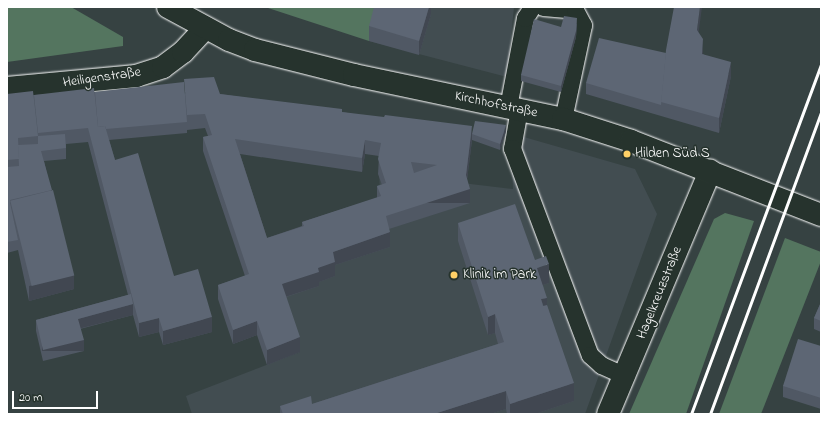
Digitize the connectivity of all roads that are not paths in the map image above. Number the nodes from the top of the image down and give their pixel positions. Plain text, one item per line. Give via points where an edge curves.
1 (168, 7) edge
2 (532, 7) edge
3 (543, 7) edge
4 (205, 28) junction
5 (7, 88) edge
6 (514, 108) junction
7 (563, 119) junction
8 (710, 171) junction
9 (821, 215) edge
10 (626, 376) junction
11 (608, 414) edge

1 - 4 main road, Kirchhofstraße
2 - 6 lane via 525,18
3 - 7 lane via 575,10 583,25
4 - 5 main road, Heiligenstraße via 183,52 163,67 136,76
4 - 6 main road, Kirchhofstraße via 255,50 354,75
6 - 7 main road, Kirchhofstraße
6 - 10 lane via 512,148 590,355 601,365
7 - 8 main road, Kirchhofstraße
8 - 9 main road, Kirchhofstraße
8 - 10 main road, Hagelkreuzstraße
10 - 11 main road, Hagelkreuzstraße

